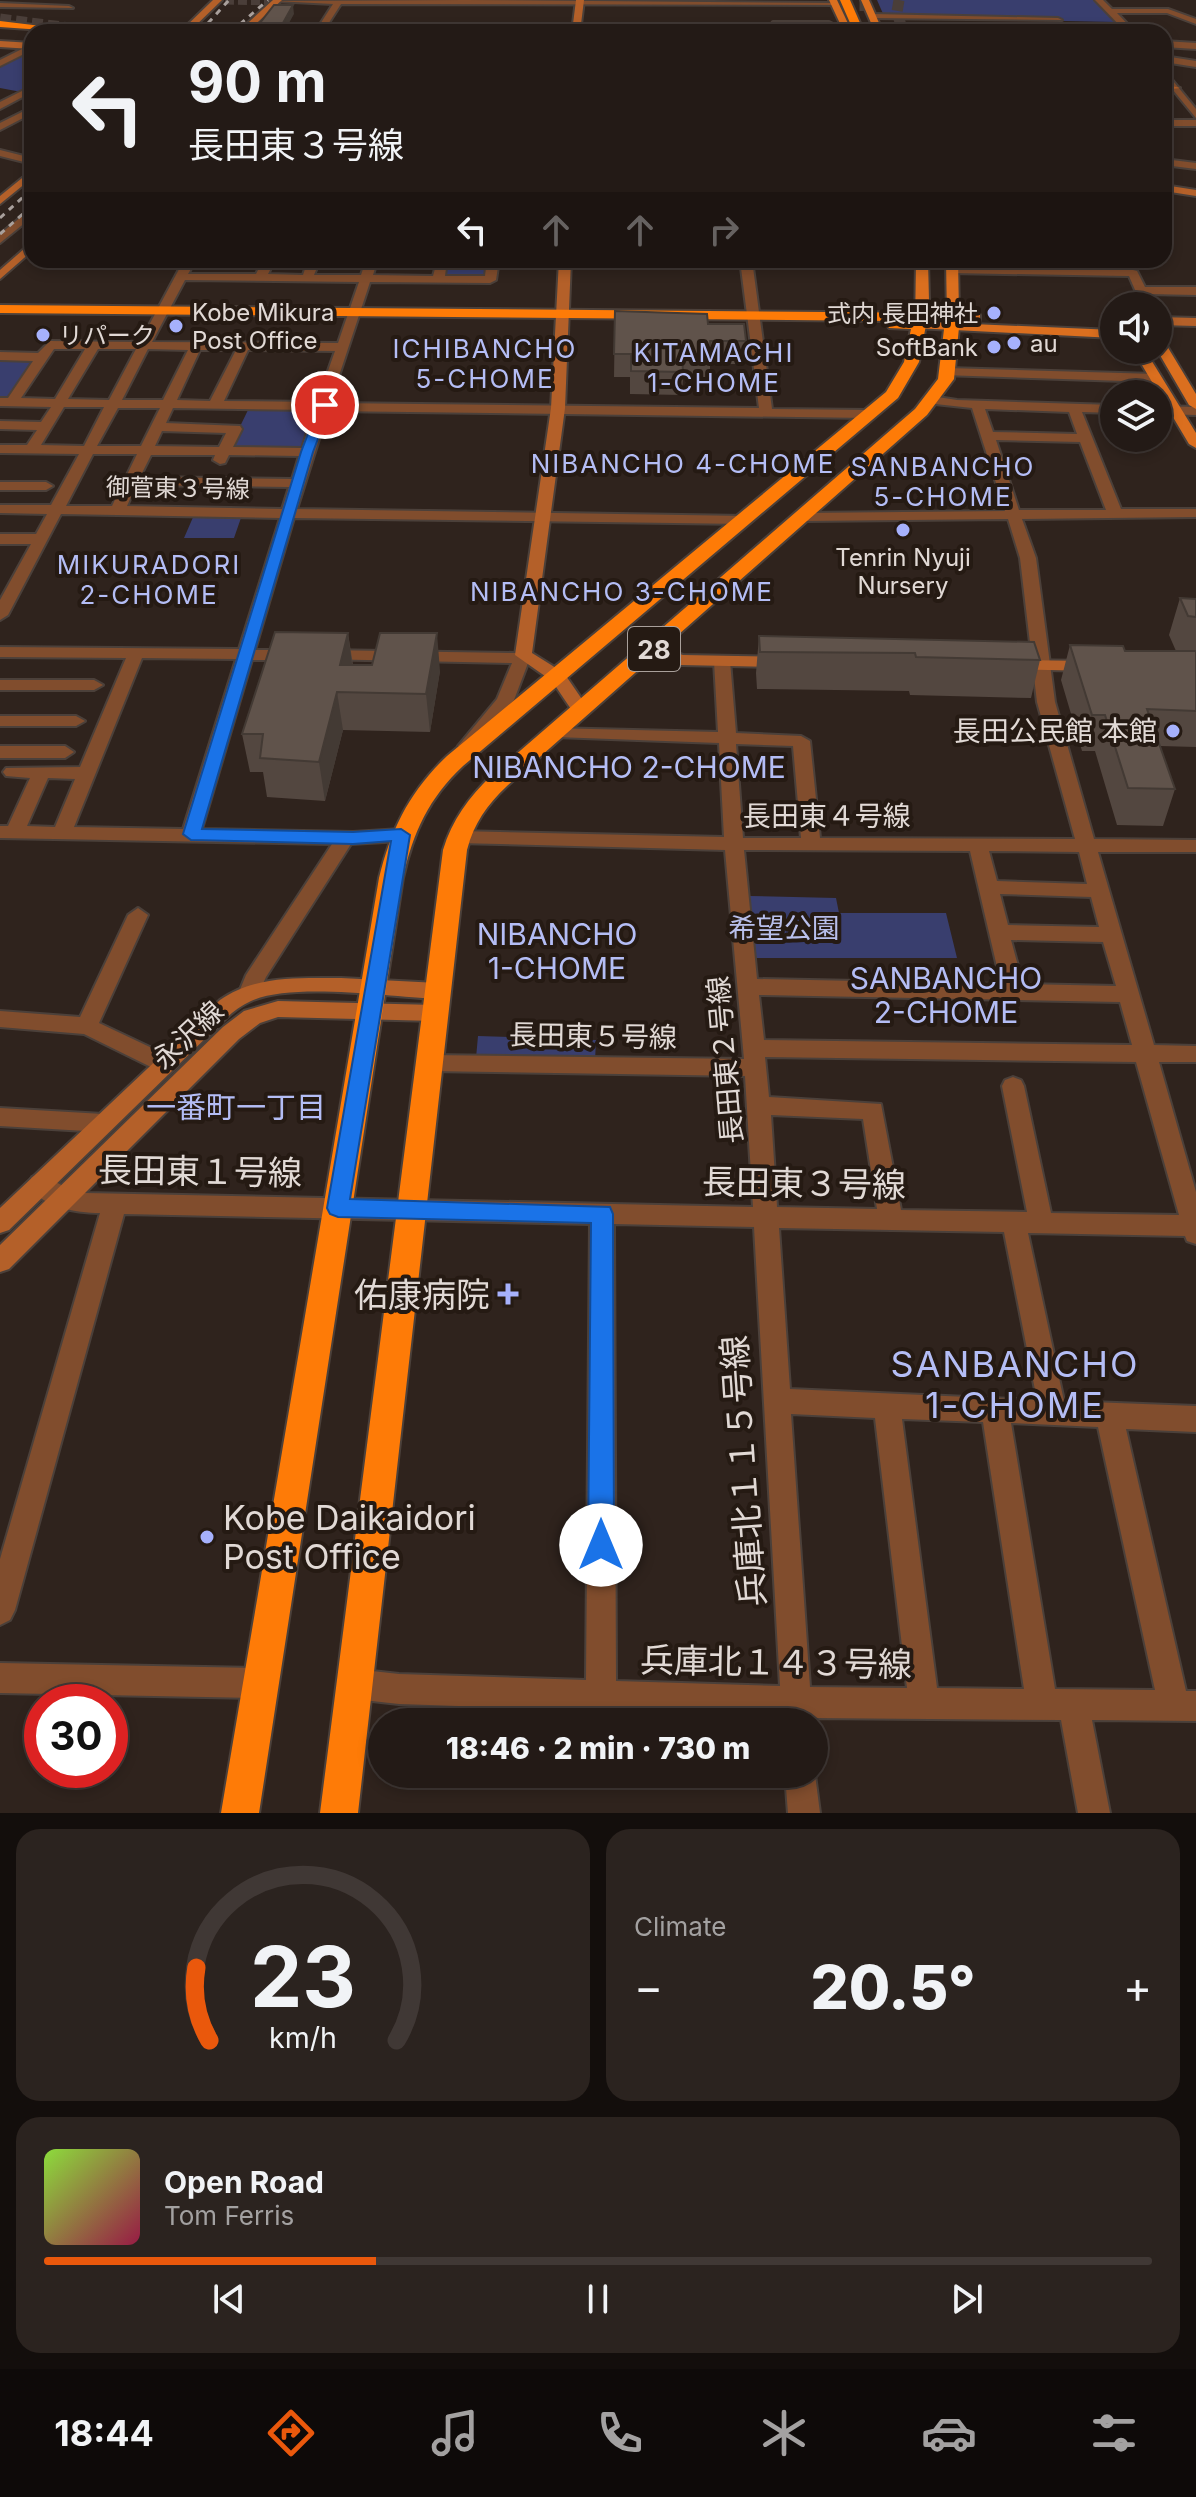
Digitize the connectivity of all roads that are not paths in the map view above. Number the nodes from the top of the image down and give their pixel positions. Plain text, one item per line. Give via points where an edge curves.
1 (9, 0) edge
2 (78, 0) edge
3 (206, 0) edge
4 (218, 0) edge
5 (225, 0) edge
6 (278, 0) edge
7 (339, 0) edge
8 (365, 0) edge
9 (865, 0) tunnel mouth
10 (1099, 0) edge
11 (1170, 0) edge
12 (405, 1) edge
13 (454, 1) edge
14 (580, 1) edge
15 (838, 2) edge
16 (0, 5) edge
17 (769, 6) edge
18 (69, 8) junction
19 (823, 9) junction
20 (1112, 11) junction
21 (1196, 11) edge
22 (869, 14) junction
23 (630, 16) edge
24 (709, 18) edge
25 (905, 18) junction
26 (964, 20) junction
27 (1001, 20) junction
28 (1058, 20) dead end
29 (56, 21) dead end
30 (1196, 22) edge
31 (447, 23) edge
32 (192, 24) edge
33 (251, 24) edge
34 (324, 24) edge
35 (577, 24) edge
36 (651, 24) edge
37 (688, 24) edge
38 (734, 24) edge
39 (829, 24) edge
40 (845, 24) edge
41 (853, 24) edge
42 (869, 24) edge
43 (875, 24) edge
44 (908, 24) edge
45 (966, 24) edge
46 (1003, 24) edge
47 (1124, 24) edge
48 (0, 27) edge
49 (24, 29) edge
50 (24, 30) edge
51 (24, 41) edge
52 (24, 43) edge
53 (0, 44) edge
54 (24, 45) edge
55 (1172, 45) edge
56 (1194, 46) edge
57 (1172, 60) edge
58 (0, 63) edge
59 (1196, 64) edge
60 (1172, 83) edge
61 (1172, 88) edge
62 (1176, 88) junction
63 (24, 94) edge
64 (0, 109) edge
65 (1196, 115) edge
66 (3, 123) edge
67 (1172, 123) edge
68 (1196, 123) edge
69 (0, 153) edge
70 (24, 159) edge
71 (1172, 163) edge
72 (1196, 166) edge
73 (24, 180) edge
74 (1172, 189) edge
75 (1196, 193) edge
76 (0, 201) edge
77 (24, 216) edge
78 (6, 228) edge
79 (0, 240) edge
80 (24, 253) edge
81 (186, 268) edge
82 (265, 268) edge
83 (311, 268) edge
84 (370, 268) edge
85 (441, 268) edge
86 (492, 268) edge
87 (565, 268) edge
88 (747, 268) edge
89 (922, 268) edge
90 (953, 268) edge
91 (1004, 268) edge
92 (0, 276) edge
93 (181, 277) junction
94 (260, 278) junction
95 (307, 278) junction
96 (366, 279) junction
97 (438, 280) junction
98 (1141, 290) joint
99 (1196, 291) edge
100 (0, 309) edge
101 (160, 315) junction
102 (0, 316) edge
103 (353, 317) junction
104 (562, 319) junction
105 (756, 320) junction
106 (920, 321) junction
107 (1172, 321) edge
108 (953, 322) junction
109 (1196, 322) edge
110 (1100, 323) edge
111 (1100, 331) edge
112 (94, 345) junction
113 (144, 346) junction
114 (196, 346) junction
115 (244, 346) junction
116 (343, 347) junction
117 (0, 356) edge
118 (43, 357) junction
119 (1148, 364) edge
120 (1172, 364) edge
121 (947, 372) junction
122 (1156, 378) junction
123 (931, 400) junction
124 (6, 402) edge
125 (60, 402) junction
126 (114, 403) junction
127 (169, 404) junction
128 (215, 405) junction
129 (325, 405) junction
130 (977, 405) junction
131 (1196, 405) edge
132 (1018, 406) junction
133 (558, 408) junction
134 (1074, 408) junction
135 (1100, 409) edge
136 (1172, 410) edge
137 (1176, 410) junction
138 (766, 411) junction
139 (1196, 411) edge
140 (869, 414) junction
141 (0, 425) edge
142 (46, 426) junction
143 (158, 427) junction
144 (987, 436) junction
145 (1027, 437) junction
146 (1086, 438) junction
147 (1196, 444) edge
148 (0, 449) edge
149 (32, 449) junction
150 (90, 450) junction
151 (146, 451) junction
152 (224, 451) junction
153 (307, 452) junction
154 (131, 481) junction
155 (299, 483) junction
156 (208, 484) junction
157 (0, 486) edge
158 (0, 509) edge
159 (33, 509) junction
160 (57, 509) junction
161 (118, 509) junction
162 (291, 512) junction
163 (1196, 513) edge
164 (1115, 514) junction
165 (1014, 515) junction
166 (544, 516) junction
167 (803, 517) junction
168 (746, 520) junction
169 (0, 539) edge
170 (41, 539) junction
171 (0, 615) edge
172 (653, 650) junction
173 (0, 652) edge
174 (84, 653) junction
175 (136, 653) junction
176 (245, 655) junction
177 (524, 657) junction
178 (722, 661) junction
179 (799, 662) edge
180 (990, 665) edge
181 (1042, 665) junction
182 (1104, 666) edge
183 (558, 677) junction
184 (68, 684) junction
185 (0, 685) edge
186 (94, 685) dead end
187 (581, 711) junction
188 (0, 721) edge
189 (76, 721) dead end
190 (556, 732) junction
191 (729, 739) junction
192 (0, 752) edge
193 (65, 752) dead end
194 (455, 761) junction
195 (12, 772) dead end
196 (41, 773) junction
197 (87, 773) junction
198 (4, 833) edge
199 (62, 833) junction
200 (191, 834) junction
201 (401, 835) junction
202 (458, 837) junction
203 (343, 838) junction
204 (811, 843) junction
205 (734, 844) junction
206 (978, 845) junction
207 (1196, 846) edge
208 (1089, 847) junction
209 (988, 887) junction
210 (1101, 891) junction
211 (138, 915) dead end
212 (999, 932) junction
213 (1113, 935) junction
214 (747, 987) junction
215 (250, 992) junction
216 (1014, 992) junction
217 (1130, 994) junction
218 (372, 1000) junction
219 (437, 1002) junction
220 (0, 1019) edge
221 (87, 1026) junction
222 (1145, 1051) junction
223 (1196, 1054) edge
224 (754, 1058) junction
225 (429, 1063) junction
226 (165, 1064) junction
227 (1013, 1086) dead end
228 (759, 1106) junction
229 (0, 1117) edge
230 (103, 1123) junction
231 (40, 1184) junction
232 (64, 1198) junction
233 (115, 1204) junction
234 (338, 1208) junction
235 (412, 1209) junction
236 (602, 1214) junction
237 (763, 1215) junction
238 (890, 1218) junction
239 (1014, 1222) junction
240 (0, 1223) edge
241 (1041, 1223) junction
242 (1195, 1229) edge
243 (0, 1261) edge
244 (778, 1401) junction
245 (887, 1405) junction
246 (995, 1410) junction
247 (1053, 1413) junction
248 (1109, 1415) junction
249 (1196, 1419) edge
250 (0, 1610) edge
251 (0, 1678) edge
252 (261, 1683) junction
253 (354, 1684) junction
254 (601, 1696) junction
255 (924, 1703) junction
256 (1042, 1704) junction
257 (1074, 1705) junction
258 (1185, 1706) edge
259 (747, 1708) edge
260 (796, 1708) edge
261 (828, 1710) edge
262 (802, 1788) edge
263 (240, 1813) edge
264 (339, 1813) edge
265 (804, 1813) edge
266 (1094, 1813) edge

1 - 16 street
2 - 18 street
3 - 4 street
4 - 5 street
4 - 32 street
6 - 7 street
6 - 33 street
7 - 8 street
7 - 34 street
8 - 12 street
9 - 22 main road
10 - 20 street
11 - 21 street via 1178,11
12 - 13 street
13 - 14 street
13 - 31 street
14 - 23 street
14 - 35 street
15 - 19 street
15 - 40 main road
15 - 41 highway
16 - 18 street
17 - 19 street
17 - 24 street
18 - 29 street
19 - 39 street
20 - 30 street via 1168,11
20 - 47 street
22 - 25 street
22 - 42 highway
22 - 43 main road
23 - 24 street
23 - 36 street
24 - 37 street
24 - 38 street
25 - 26 street
25 - 44 street
26 - 27 street
26 - 45 street
27 - 28 street
27 - 46 street
48 - 49 highway
48 - 50 highway
48 - 51 highway
52 - 53 street
54 - 58 street
55 - 56 street
57 - 59 street
60 - 62 street
61 - 62 street
62 - 65 street
63 - 64 street
64 - 66 street via 24,114
67 - 68 street
69 - 70 street
71 - 72 street
73 - 76 street
74 - 75 street
77 - 78 street
78 - 79 street
80 - 92 street
81 - 93 street
82 - 94 street
83 - 95 street
84 - 96 street
85 - 97 street
86 - 97 street via 490,280
87 - 104 street
88 - 105 street
89 - 106 main road
90 - 108 main road
91 - 98 street via 1133,273
93 - 94 street
93 - 101 street
94 - 95 street
95 - 96 street
96 - 97 street
96 - 103 street
98 - 99 street
100 - 101 highway
101 - 102 highway
101 - 103 highway
101 - 113 street
103 - 104 highway
103 - 116 street
104 - 105 highway
104 - 133 street
105 - 106 highway
105 - 138 street
106 - 108 highway
106 - 140 highway, 28 via 911,367 892,395
107 - 109 street
108 - 110 main road
108 - 111 main road
108 - 121 highway, 28
112 - 113 street
112 - 118 street via 50,345
112 - 125 street
113 - 114 street
113 - 126 street
114 - 115 street
114 - 127 street
115 - 116 street
115 - 128 street
116 - 129 street
117 - 118 street
118 - 124 street
119 - 122 main road
120 - 131 main road
121 - 122 street
121 - 123 highway, 28
122 - 137 main road
123 - 130 street
123 - 167 highway, 28
124 - 125 street
125 - 126 street
125 - 142 street
126 - 127 street
126 - 150 street
127 - 128 street
127 - 143 street
128 - 129 street
129 - 133 street
129 - 153 street
130 - 132 street
130 - 144 street
132 - 134 street
132 - 145 street
133 - 138 street
133 - 166 street
134 - 135 street
134 - 146 street
136 - 137 street
137 - 139 street
137 - 147 main road
138 - 140 street
140 - 168 highway, 28
141 - 142 street
142 - 149 street
143 - 151 street
143 - 152 street via 235,429
144 - 145 street
144 - 165 street
145 - 146 street
146 - 164 street
148 - 149 street
149 - 150 street
150 - 151 street
150 - 160 street
151 - 152 street
151 - 154 street
152 - 153 street
152 - 156 street
153 - 155 street
154 - 156 street
154 - 161 street
155 - 156 street
155 - 162 street
157 - 159 street via 50,479
158 - 159 street, 御菅東３号線
159 - 160 street, 御菅東３号線
160 - 161 street, 御菅東３号線
160 - 170 street
161 - 162 street, 御菅東３号線
162 - 166 street, 御菅東３号線
162 - 176 street
163 - 164 street
164 - 165 street
165 - 167 street
165 - 181 street via 1032,575
166 - 168 street, 御菅東３号線
166 - 177 street
167 - 172 highway, 28
168 - 183 highway, 28
169 - 170 street
170 - 171 street
172 - 178 street via 681,660
172 - 187 highway, 28
173 - 174 street
174 - 175 street
174 - 184 street
175 - 176 street
175 - 197 street
176 - 177 street
176 - 200 street
177 - 183 street
177 - 194 street via 505,700
178 - 179 street
178 - 191 street, 長田東２号線
180 - 181 street
181 - 182 street
181 - 208 street via 1046,702
183 - 187 street
183 - 194 highway, 28
184 - 185 street
184 - 186 street
187 - 190 highway, 28
188 - 189 street
190 - 191 street
190 - 202 highway, 28 via 478,801
191 - 204 street via 801,741
191 - 205 street, 長田東２号線
192 - 193 street
194 - 201 highway, 28 via 418,798
195 - 196 street
196 - 197 street
196 - 198 street
197 - 199 street
198 - 199 street
199 - 200 street
200 - 203 street
201 - 203 street
201 - 218 highway, 28
202 - 205 street, 長田東４号線
202 - 219 highway, 28
203 - 215 street, 永沢線 via 340,851 256,975
204 - 205 street, 長田東４号線
204 - 206 street, 長田東４号線
205 - 214 street, 長田東２号線
206 - 208 street, 長田東４号線
206 - 209 street
207 - 208 street, 長田東４号線
208 - 210 street
209 - 210 street
209 - 212 street
210 - 213 street
211 - 221 street
212 - 213 street
212 - 216 street
213 - 217 street
214 - 216 street
214 - 224 street, 長田東２号線
215 - 218 street, 永沢線 via 287,987
215 - 226 street, 永沢線 via 218,1013
216 - 217 street
217 - 222 street
218 - 219 street, 永沢線
218 - 232 street, 永沢線 via 287,1008 252,1017
218 - 234 highway, 28
219 - 225 highway, 28
220 - 221 street
221 - 226 street
222 - 223 street, 長田東５号線
222 - 224 street, 長田東５号線
222 - 242 street
224 - 225 street, 長田東５号線
224 - 228 street, 長田東２号線
225 - 235 highway, 28
226 - 230 street, 永沢線
227 - 241 street
228 - 237 street, 長田東２号線
228 - 238 street via 873,1110
229 - 230 street
230 - 231 street, 永沢線
231 - 232 street, 長田東１号線
231 - 240 street, 永沢線
232 - 233 street, 長田東１号線
232 - 243 street, 永沢線
233 - 234 street, 長田東１号線
233 - 250 street
234 - 235 street, 長田東１号線
234 - 252 highway, 28
235 - 236 street, 長田東３号線
235 - 253 highway, 28
236 - 237 street, 長田東３号線
236 - 254 street
237 - 238 street, 長田東３号線
237 - 244 street, 兵庫北１１５号線
238 - 239 street, 長田東３号線
239 - 241 street, 長田東３号線
239 - 247 street
241 - 242 street, 長田東３号線
244 - 245 street
244 - 260 street, 兵庫北１１５号線
245 - 246 street
245 - 255 street
246 - 247 street
246 - 256 street
247 - 248 street
248 - 249 street
248 - 258 street
251 - 252 street
252 - 263 highway, 28
253 - 254 street, 兵庫北１４３号線
253 - 264 highway, 28
254 - 259 street, 兵庫北１４３号線
255 - 256 street, 兵庫北１４３号線
255 - 261 street, 兵庫北１４３号線
256 - 257 street, 兵庫北１４３号線
257 - 258 street, 兵庫北１４３号線
257 - 266 street
262 - 265 street

